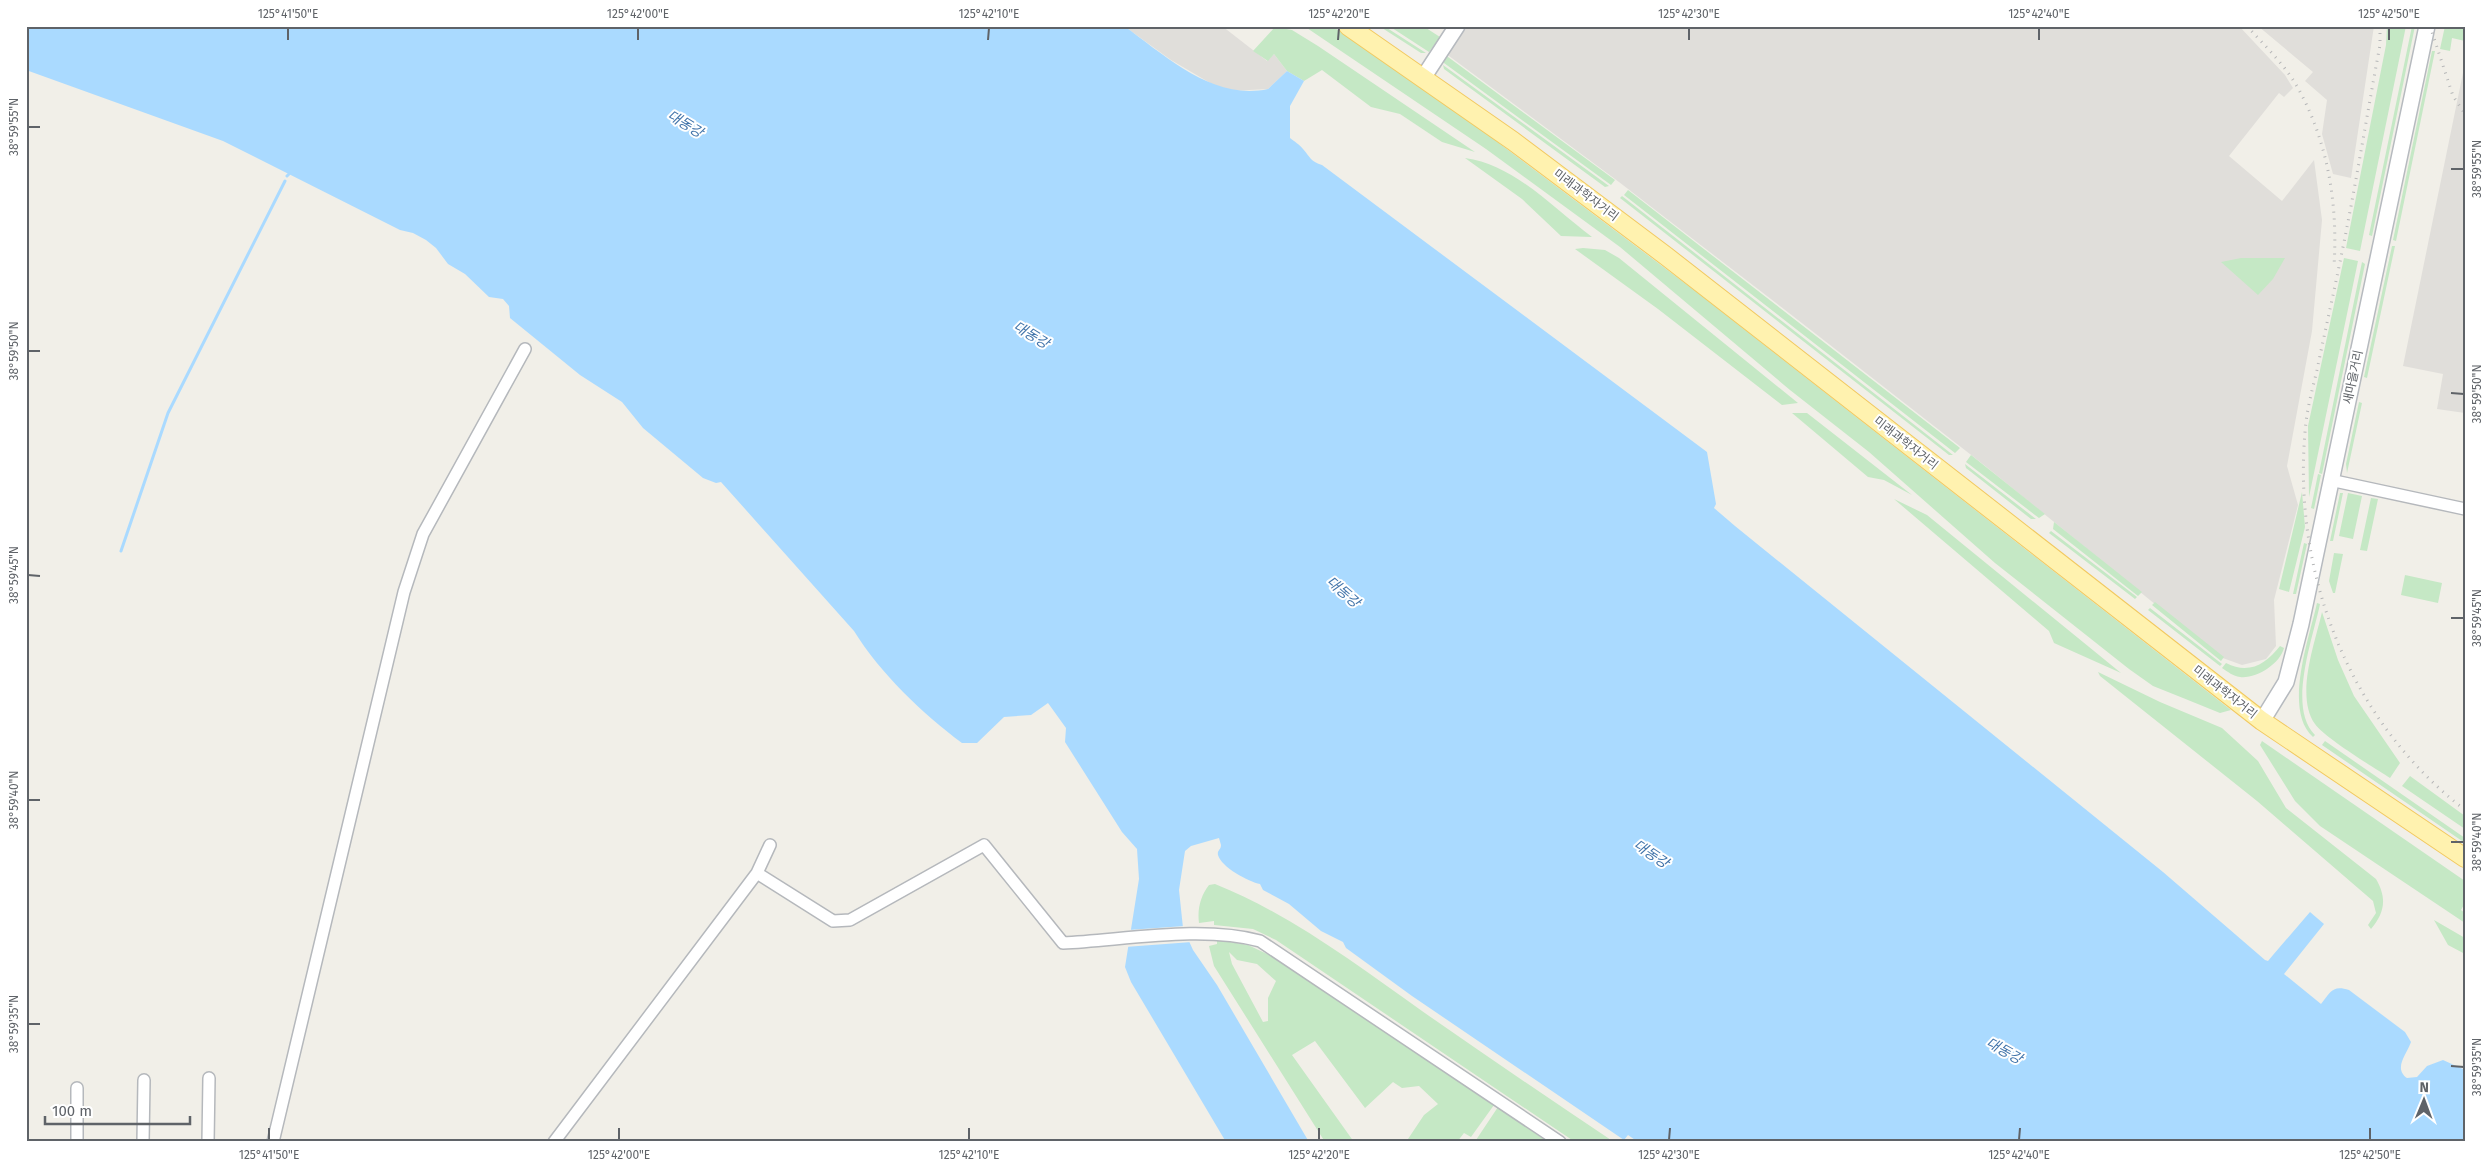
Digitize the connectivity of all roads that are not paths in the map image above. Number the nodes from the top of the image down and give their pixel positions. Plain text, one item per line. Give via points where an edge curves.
1 (1348, 26) edge
2 (1457, 26) edge
3 (2427, 26) edge
4 (1423, 78) junction
5 (525, 349) dead end
6 (2330, 480) junction
7 (2465, 509) edge
8 (2262, 721) junction
9 (770, 844) dead end
10 (2465, 858) edge
11 (757, 873) junction
12 (209, 1078) dead end
13 (144, 1080) dead end
14 (78, 1088) dead end
15 (77, 1142) edge
16 (143, 1142) edge
17 (208, 1142) edge
18 (272, 1142) edge
19 (554, 1142) edge
20 (1560, 1142) edge

1 - 4 main road, 미래과학자거리
2 - 4 main road
3 - 6 main road, 새마을거리
4 - 8 main road, 미래과학자거리 via 1666,256
5 - 18 street via 423,534 404,592
6 - 7 street
6 - 8 main road, 새마을거리 via 2286,682
8 - 10 main road, 미래과학자거리
9 - 11 street
11 - 19 street
11 - 20 street via 833,921 850,920 984,844 1063,943 1200,933 1242,936 1260,941
12 - 17 street
13 - 16 street
14 - 15 street

